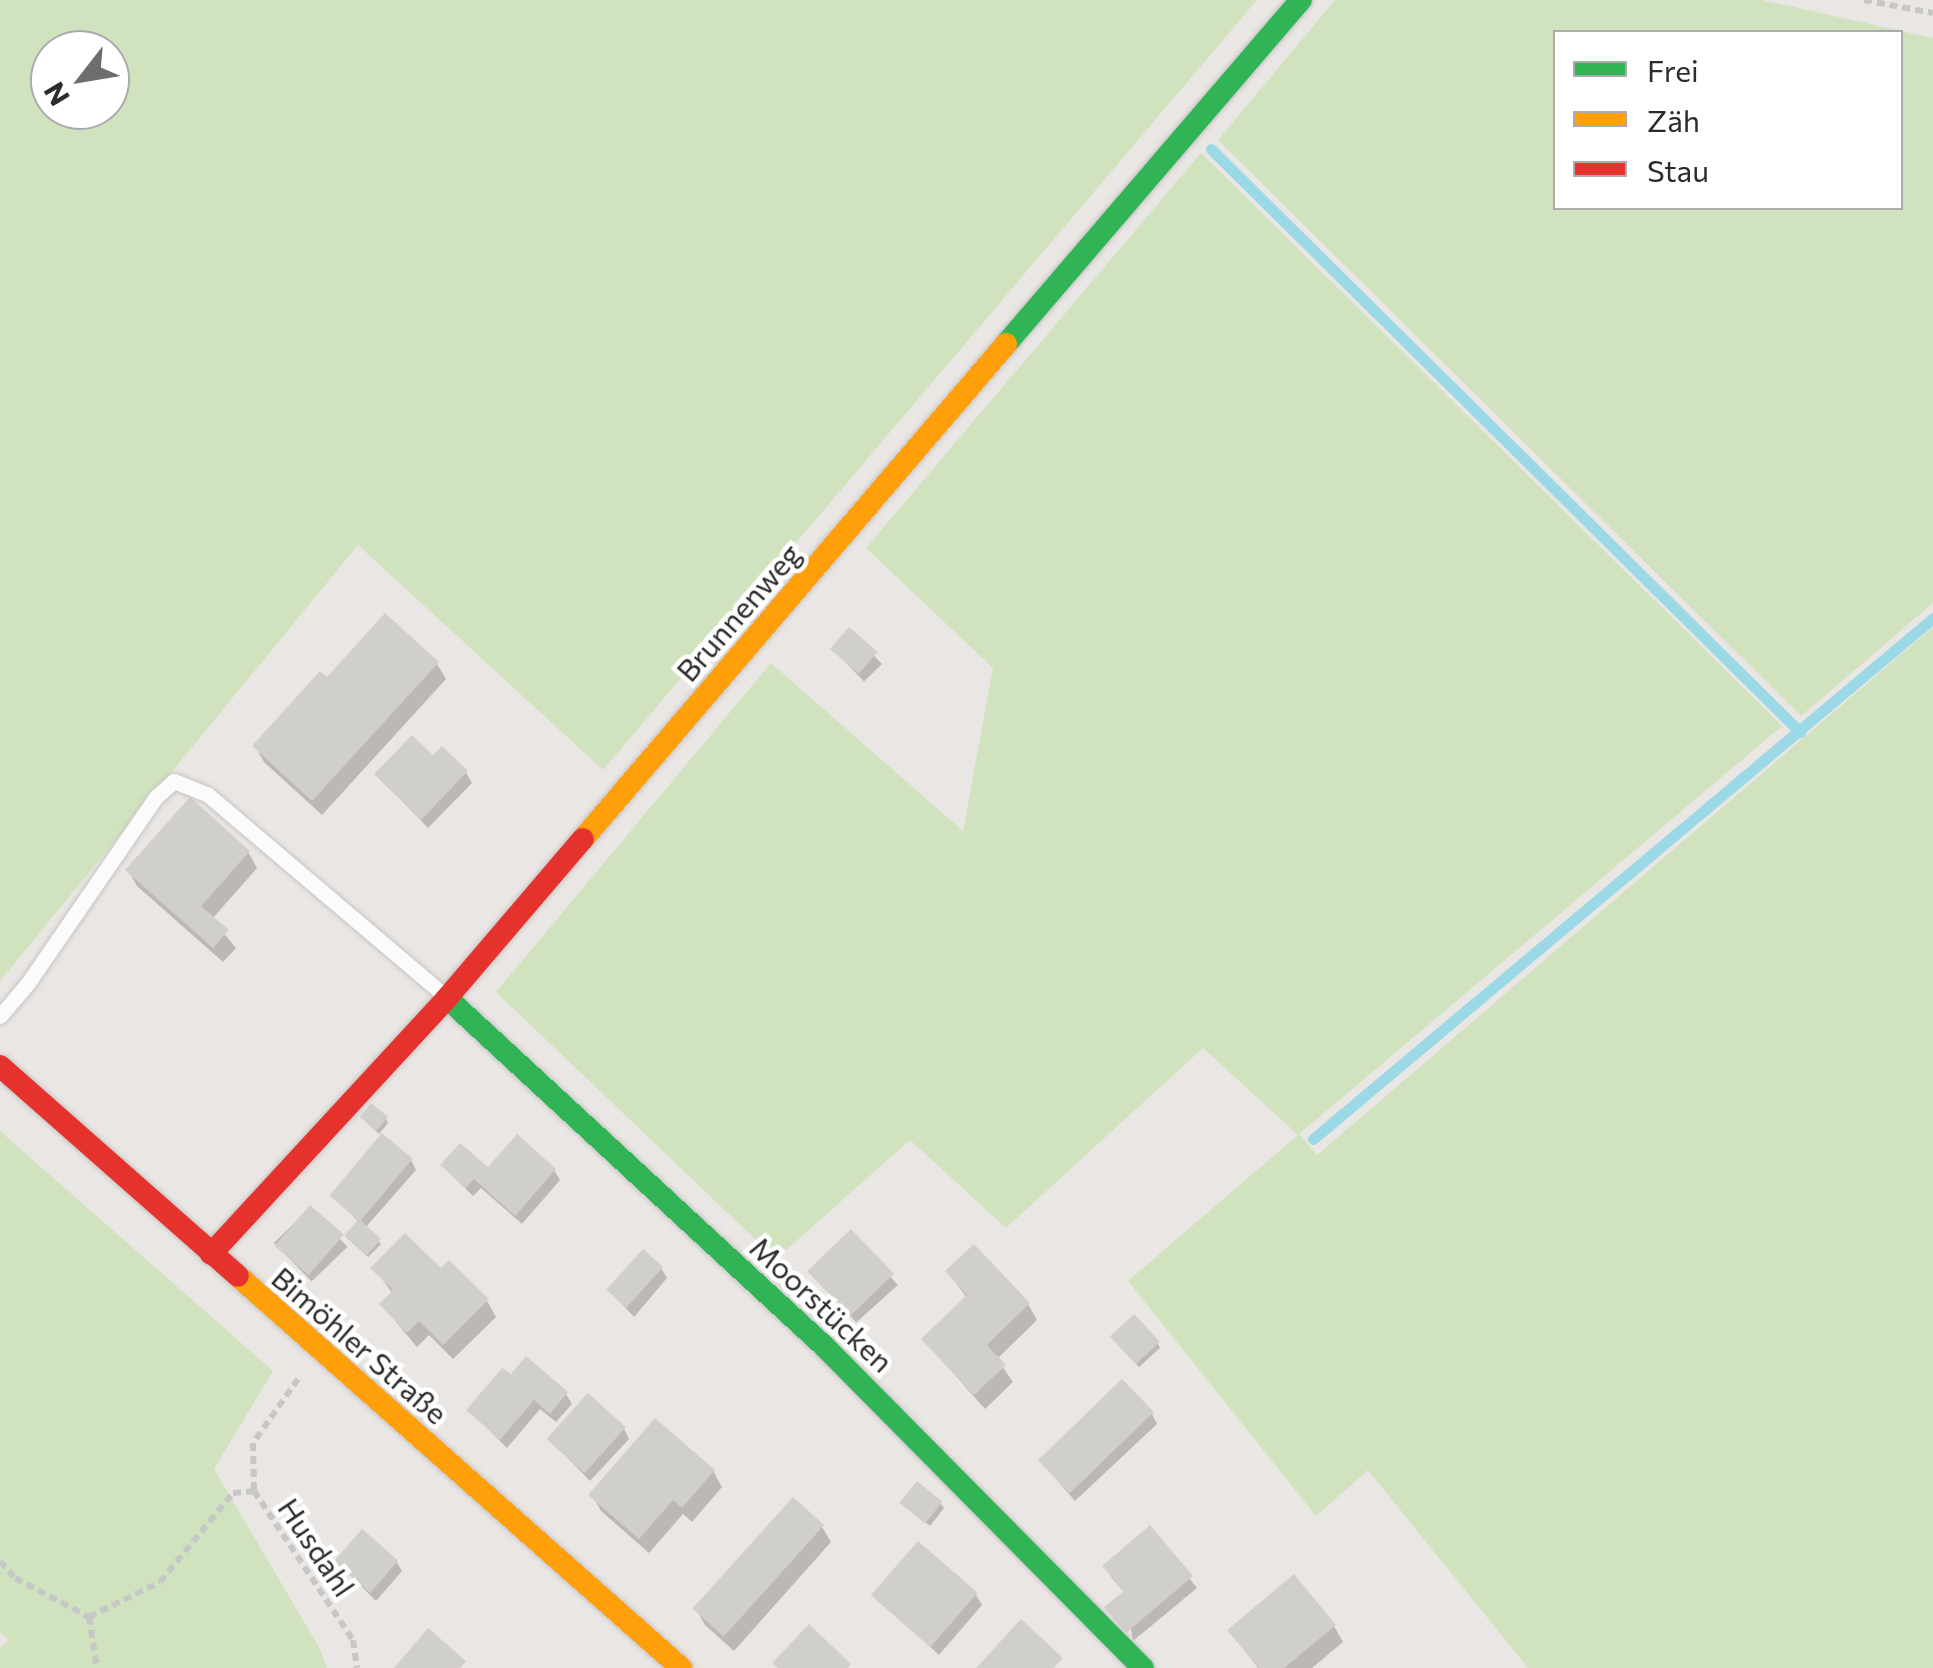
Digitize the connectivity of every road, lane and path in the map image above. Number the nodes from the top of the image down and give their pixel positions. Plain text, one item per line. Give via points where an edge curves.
1 (1301, 0) edge
2 (1864, 0) edge
3 (1933, 13) edge
4 (447, 998) junction
5 (0, 1016) edge
6 (0, 1066) edge
7 (212, 1254) junction
8 (321, 1351) junction
9 (254, 1491) junction
10 (0, 1561) edge
11 (88, 1617) junction
12 (97, 1668) edge
13 (358, 1668) edge
14 (681, 1668) edge
15 (1143, 1668) edge

1 - 4 street, Brunnenweg
2 - 3 path
4 - 5 lane via 207,794 174,782 156,797
4 - 7 street, Brunnenweg
4 - 15 street, Moorstücken via 825,1347
6 - 7 street, Bimöhler Straße
7 - 8 street, Bimöhler Straße
8 - 9 path, Husdahl via 254,1442
8 - 14 street, Bimöhler Straße
9 - 11 path via 232,1493 160,1582
9 - 13 path, Husdahl via 353,1640
10 - 11 path via 15,1578
11 - 12 path

